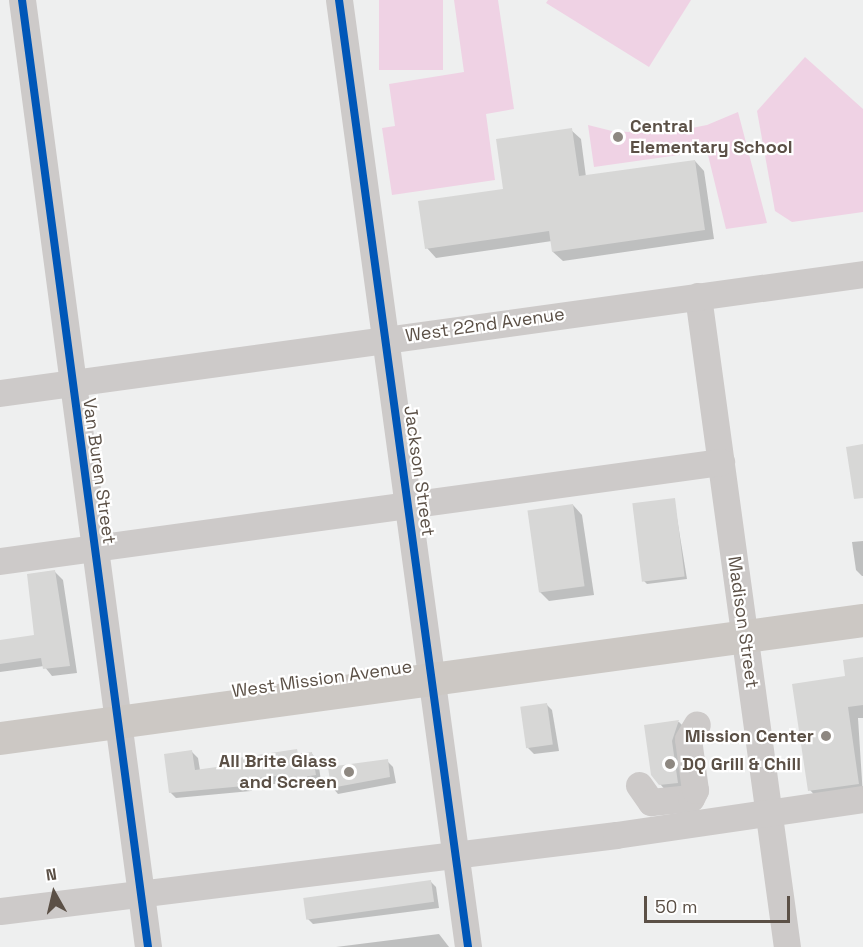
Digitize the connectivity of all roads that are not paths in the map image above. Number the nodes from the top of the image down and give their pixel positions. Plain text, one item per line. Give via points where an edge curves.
1 (22, 0) edge
2 (339, 0) edge
3 (863, 274) edge
4 (698, 296) junction
5 (385, 339) junction
6 (71, 383) junction
7 (0, 393) edge
8 (721, 462) junction
9 (409, 506) junction
10 (95, 548) junction
11 (0, 561) edge
12 (863, 620) edge
13 (745, 636) junction
14 (433, 679) junction
15 (118, 721) junction
16 (697, 724) dead end
17 (0, 738) edge
18 (639, 785) dead end
19 (863, 799) edge
20 (768, 812) junction
21 (456, 854) junction
22 (141, 893) junction
23 (0, 911) edge
24 (148, 947) edge
25 (468, 947) edge
26 (787, 947) edge

1 - 6 street, Van Buren Street
2 - 5 street, Jackson Street
3 - 4 street, West 22nd Avenue
4 - 5 street, West 22nd Avenue
4 - 8 street, Madison Street
5 - 6 street, West 22nd Avenue
5 - 9 street, Jackson Street
6 - 7 street, West 22nd Avenue
6 - 10 street, Van Buren Street
8 - 9 street
8 - 13 street, Madison Street
9 - 10 street
9 - 14 street, Jackson Street
10 - 11 street
10 - 15 street, Van Buren Street
12 - 13 main road, West Mission Avenue
13 - 14 main road, West Mission Avenue
13 - 20 street, Madison Street
14 - 15 main road, West Mission Avenue
14 - 21 street, Jackson Street
15 - 17 main road, West Mission Avenue
15 - 22 street, Van Buren Street
16 - 18 street via 688,739 695,790 691,798 651,802
19 - 20 street
20 - 21 street
20 - 26 street, Madison Street
21 - 22 street
21 - 25 street, Jackson Street
22 - 23 street
22 - 24 street, Van Buren Street

